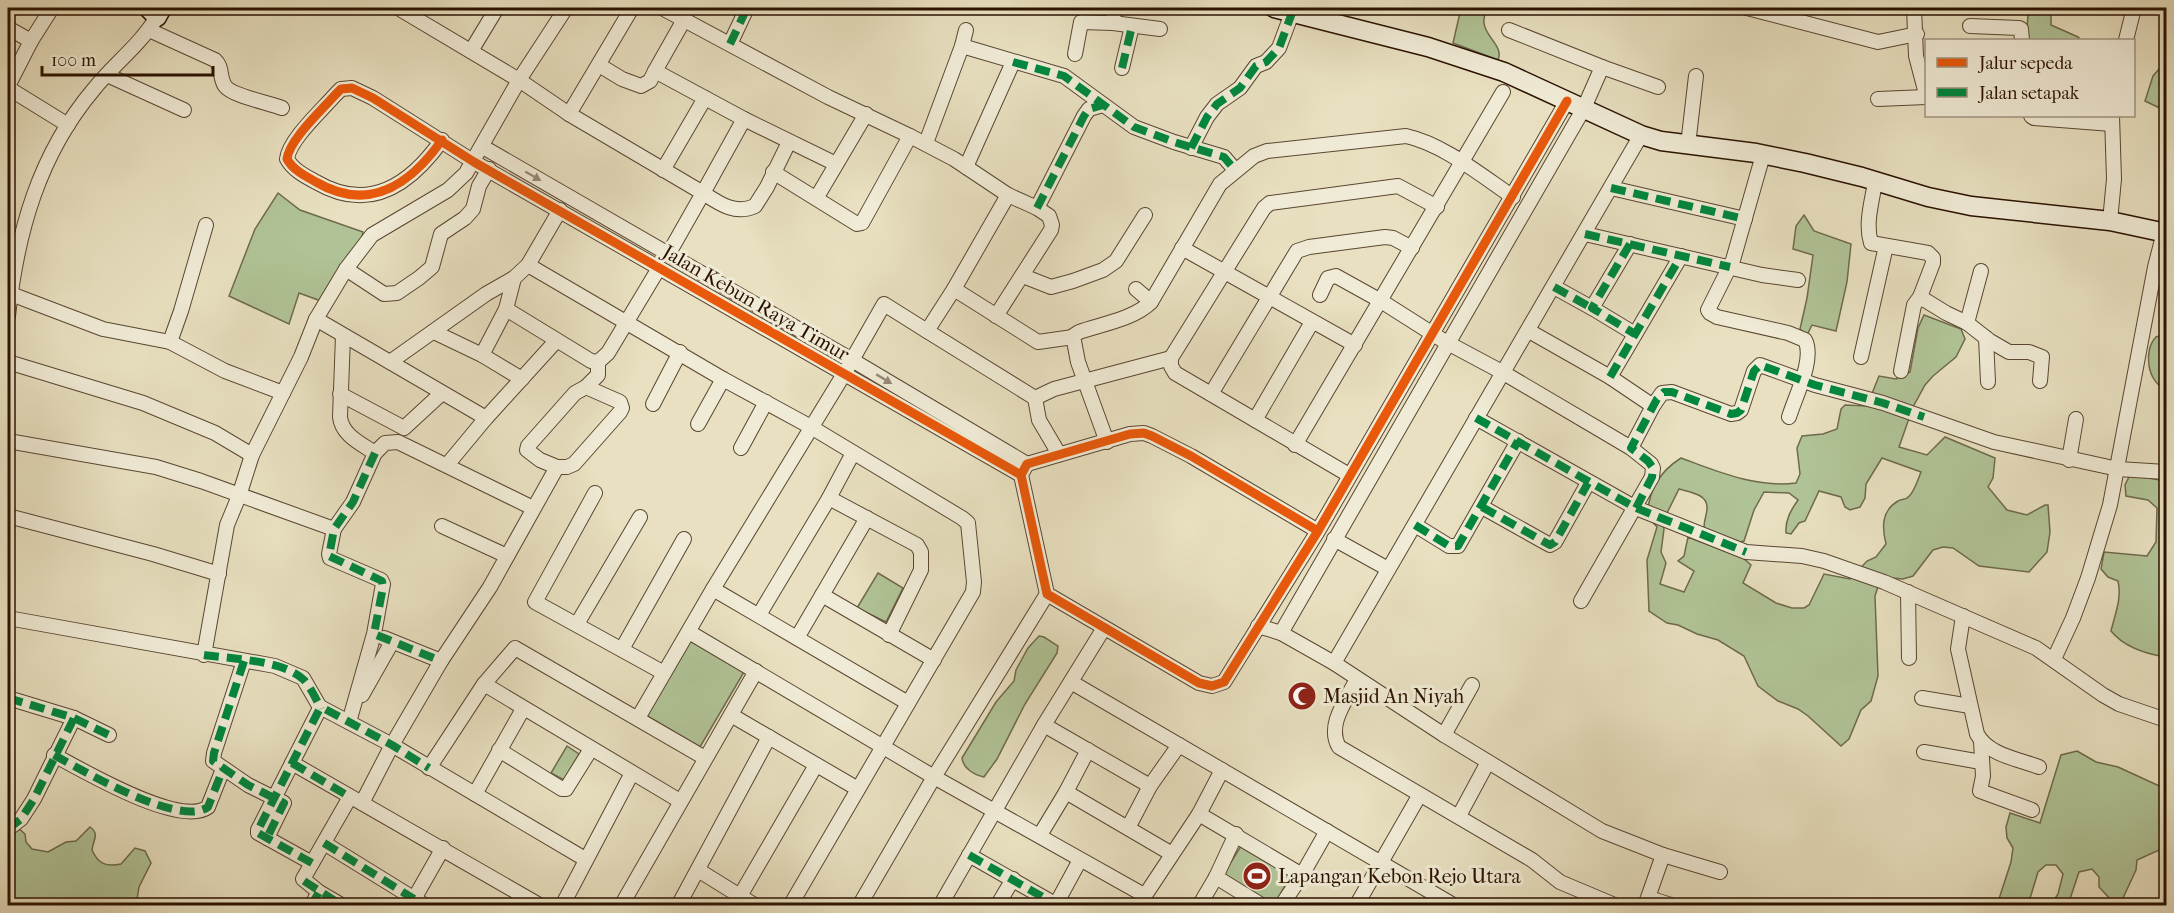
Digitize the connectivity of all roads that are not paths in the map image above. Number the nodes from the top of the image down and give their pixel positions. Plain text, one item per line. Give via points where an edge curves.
1 (52, 8) edge
2 (398, 8) edge
3 (497, 8) edge
4 (566, 8) edge
5 (632, 8) edge
6 (662, 8) edge
7 (747, 8) edge
8 (1114, 8) edge
9 (1747, 8) edge
10 (1914, 8) edge
11 (2134, 8) edge
12 (1283, 10) edge
13 (154, 15) edge
14 (685, 18) junction
15 (1113, 23) junction
16 (1132, 26) junction
17 (1970, 26) dead end
18 (8, 28) edge
19 (1160, 29) dead end
20 (966, 30) dead end
21 (1509, 30) dead end
22 (1917, 34) junction
23 (2022, 39) edge
24 (2126, 39) edge
25 (30, 41) junction
26 (730, 44) junction
27 (962, 46) junction
28 (471, 51) junction
29 (1075, 54) dead end
30 (1012, 62) junction
31 (599, 64) junction
32 (1602, 67) junction
33 (1122, 68) dead end
34 (655, 71) junction
35 (107, 75) junction
36 (1696, 76) dead end
37 (519, 80) junction
38 (8, 87) edge
39 (1658, 87) dead end
40 (1925, 91) edge
41 (1503, 93) dead end
42 (1925, 95) edge
43 (705, 98) junction
44 (1878, 99) dead end
45 (1103, 105) junction
46 (1576, 105) junction
47 (282, 108) dead end
48 (184, 110) dead end
49 (569, 114) junction
50 (866, 114) junction
51 (2032, 117) edge
52 (744, 119) junction
53 (2112, 120) edge
54 (68, 125) junction
55 (910, 135) junction
56 (1641, 135) junction
57 (442, 140) junction
58 (789, 142) junction
59 (926, 143) junction
60 (1688, 145) junction
61 (483, 147) junction
62 (1191, 148) junction
63 (1763, 155) junction
64 (474, 162) junction
65 (1463, 163) junction
66 (836, 164) junction
67 (966, 167) junction
68 (489, 170) junction
69 (663, 170) junction
70 (1235, 170) junction
71 (773, 172) junction
72 (1875, 182) junction
73 (1611, 188) junction
74 (703, 193) junction
75 (1008, 195) junction
76 (817, 197) junction
77 (1513, 197) junction
78 (1437, 207) junction
79 (1037, 208) junction
80 (560, 210) junction
81 (1144, 215) dead end
82 (1745, 219) junction
83 (2110, 221) junction
84 (206, 225) dead end
85 (2165, 233) edge
86 (1585, 234) junction
87 (1630, 244) junction
88 (1886, 246) junction
89 (1182, 248) junction
90 (1412, 248) junction
91 (669, 253) junction
92 (1681, 256) junction
93 (528, 265) junction
94 (1730, 267) junction
95 (659, 268) junction
96 (346, 269) junction
97 (1226, 271) junction
98 (1981, 271) dead end
99 (1023, 276) junction
100 (514, 278) junction
101 (1798, 280) dead end
102 (1554, 287) junction
103 (954, 289) junction
104 (1136, 289) dead end
105 (1320, 295) dead end
106 (1269, 296) junction
107 (1920, 297) junction
108 (1381, 301) junction
109 (1151, 302) junction
110 (9, 305) edge
111 (1592, 308) junction
112 (506, 309) junction
113 (996, 316) junction
114 (316, 319) junction
115 (627, 321) junction
116 (1312, 322) junction
117 (1967, 322) junction
118 (927, 331) junction
119 (1529, 331) junction
120 (434, 332) junction
121 (1433, 334) junction
122 (1635, 334) junction
123 (343, 336) junction
124 (1073, 337) junction
125 (1986, 338) junction
126 (556, 341) junction
127 (170, 342) junction
128 (1449, 344) junction
129 (1355, 345) junction
130 (680, 352) junction
131 (482, 355) junction
132 (1861, 357) dead end
133 (1171, 358) junction
134 (852, 360) junction
135 (8, 362) edge
136 (390, 362) junction
137 (598, 362) junction
138 (1901, 371) dead end
139 (1502, 372) junction
140 (844, 374) junction
141 (1610, 378) junction
142 (522, 379) junction
143 (723, 379) junction
144 (1086, 380) junction
145 (1803, 380) junction
146 (2040, 381) dead end
147 (1988, 382) dead end
148 (586, 387) junction
149 (283, 393) junction
150 (442, 393) junction
151 (340, 394) junction
152 (1211, 394) junction
153 (1035, 398) junction
154 (766, 402) junction
155 (653, 404) dead end
156 (1653, 406) junction
157 (1790, 417) dead end
158 (486, 418) junction
159 (1476, 418) junction
160 (2076, 419) dead end
161 (1255, 420) junction
162 (698, 424) dead end
163 (811, 427) junction
164 (404, 428) junction
165 (8, 441) edge
166 (1518, 441) junction
167 (398, 442) junction
168 (1107, 442) junction
169 (1295, 446) junction
170 (741, 448) dead end
171 (1631, 448) junction
172 (375, 453) junction
173 (853, 453) junction
174 (1059, 454) junction
175 (252, 455) junction
176 (2070, 460) junction
177 (447, 465) junction
178 (557, 467) junction
179 (1024, 469) junction
180 (2118, 469) junction
181 (2166, 472) edge
182 (1349, 476) junction
183 (1588, 483) junction
184 (595, 493) dead end
185 (239, 496) junction
186 (830, 498) junction
187 (1482, 507) junction
188 (533, 508) junction
189 (1636, 508) junction
190 (8, 516) edge
191 (640, 517) dead end
192 (867, 518) junction
193 (1415, 525) junction
194 (442, 526) dead end
195 (334, 530) junction
196 (1318, 531) junction
197 (684, 539) dead end
198 (1334, 539) junction
199 (507, 556) junction
200 (1388, 569) junction
201 (219, 574) junction
202 (712, 588) junction
203 (1908, 592) junction
204 (1047, 594) junction
205 (822, 595) junction
206 (1581, 601) dead end
207 (759, 615) junction
208 (1963, 616) junction
209 (8, 618) edge
210 (577, 624) junction
211 (1258, 626) junction
212 (1104, 628) junction
213 (689, 632) junction
214 (1281, 633) junction
215 (374, 634) junction
216 (889, 635) junction
217 (797, 638) junction
218 (392, 642) junction
219 (622, 650) junction
220 (204, 655) junction
221 (1909, 658) dead end
222 (2054, 659) junction
223 (934, 660) junction
224 (244, 661) junction
225 (441, 661) junction
226 (1334, 663) junction
227 (756, 671) junction
228 (664, 673) junction
229 (1357, 679) junction
230 (1071, 682) junction
231 (484, 684) junction
232 (1472, 685) dead end
233 (8, 698) edge
234 (1922, 698) dead end
235 (909, 703) junction
236 (1971, 706) junction
237 (321, 709) junction
238 (523, 709) junction
239 (731, 715) junction
240 (74, 718) junction
241 (350, 718) junction
242 (638, 718) junction
243 (2166, 720) edge
244 (1044, 725) junction
245 (109, 735) dead end
246 (1444, 735) junction
247 (769, 736) junction
248 (1981, 741) junction
249 (392, 745) junction
250 (1179, 745) junction
251 (884, 747) junction
252 (591, 749) junction
253 (500, 750) junction
254 (1088, 750) junction
255 (1924, 752) dead end
256 (54, 755) junction
257 (705, 758) junction
258 (1488, 762) junction
259 (1981, 762) junction
260 (292, 763) junction
261 (816, 765) junction
262 (2039, 767) dead end
263 (429, 768) junction
264 (223, 769) junction
265 (1222, 770) junction
266 (632, 773) junction
267 (934, 777) junction
268 (1150, 786) junction
269 (858, 789) junction
270 (1066, 792) junction
271 (475, 794) junction
272 (1419, 796) junction
273 (273, 797) junction
274 (356, 800) junction
275 (680, 801) junction
276 (995, 810) junction
277 (2032, 810) dead end
278 (1199, 813) junction
279 (1460, 814) dead end
280 (1128, 828) junction
281 (8, 829) edge
282 (1327, 831) junction
283 (1236, 834) junction
284 (1040, 835) junction
285 (324, 843) junction
286 (443, 848) junction
287 (1172, 854) junction
288 (969, 855) junction
289 (1663, 855) junction
290 (585, 859) junction
291 (1080, 860) junction
292 (1382, 862) junction
293 (312, 863) junction
294 (698, 870) junction
295 (1719, 872) dead end
296 (1302, 875) junction
297 (1216, 877) junction
298 (1013, 879) junction
299 (319, 892) junction
300 (1433, 892) junction
301 (740, 896) junction
302 (1141, 901) edge
303 (1647, 902) edge
304 (417, 903) edge
305 (1055, 905) edge
306 (311, 906) edge
307 (343, 906) edge
308 (541, 906) edge
309 (562, 906) edge
310 (621, 906) edge
311 (678, 906) edge
312 (756, 906) edge
313 (790, 906) edge
314 (859, 906) edge
315 (940, 906) edge
316 (997, 906) edge
317 (1199, 906) edge
318 (1263, 906) edge
319 (1281, 906) edge
320 (1356, 906) edge
321 (1425, 906) edge
322 (1455, 906) edge
323 (1617, 906) edge
324 (1674, 906) edge

1 - 25 street
2 - 28 street
3 - 28 street
4 - 37 street
5 - 31 street
6 - 14 street
7 - 26 street
8 - 15 street
9 - 22 street via 1878,42
10 - 22 street
11 - 24 street
12 - 46 street via 1428,47 1504,72
12 - 62 street via 1279,48 1266,62 1256,66 1240,88 1217,104
13 - 35 street
13 - 47 street via 218,62 224,84 232,92
14 - 26 street
14 - 34 street
15 - 16 street
15 - 29 street via 1081,22
16 - 19 street
16 - 33 street
17 - 23 street via 2019,28
18 - 25 street
20 - 27 street
21 - 32 street
22 - 40 street via 1918,66
25 - 38 street
26 - 50 street
27 - 30 street
27 - 59 street
28 - 37 street
30 - 45 street via 1064,76
30 - 67 street
31 - 34 street via 641,86 650,81
31 - 49 street
32 - 39 street
32 - 46 street
34 - 43 street
35 - 48 street
35 - 54 street
36 - 60 street
37 - 49 street
37 - 61 street
38 - 54 street
41 - 65 street
42 - 44 street
43 - 52 street
43 - 69 street
45 - 62 street via 1134,127
45 - 79 street via 1089,109 1084,116
46 - 56 street
46 - 77 street
46 - 128 street
49 - 69 street
50 - 55 street
50 - 66 street
51 - 53 street
52 - 58 street
52 - 74 street
53 - 83 street via 2114,179
54 - 110 street via 30,203
55 - 59 street
55 - 76 street via 862,223 857,224
56 - 60 street
56 - 73 street
57 - 57 street, Jalan Kebun Raya Timur via 348,87 335,95 294,142 287,159 300,173 321,185 338,193 363,196 378,193 417,171
57 - 64 street, Jalan Kebun Raya Timur
58 - 66 street
58 - 71 street
59 - 67 street
60 - 63 street
61 - 64 street
61 -> 91 street, Jalan Kebun Raya Timur
62 - 70 street via 1224,157
63 - 72 street
63 - 82 street
64 - 68 street, Jalan Kebun Raya Timur
64 - 96 street via 448,190 377,230
65 - 70 street via 1407,136 1267,151
65 - 77 street
65 - 78 street
66 - 76 street
67 - 75 street
68 - 80 street, Jalan Kebun Raya Timur
68 - 96 street via 472,209 441,234 435,260 419,278 397,293 384,294
69 - 74 street
70 - 89 street via 1211,196
71 - 74 street via 759,202 746,209 732,209
71 - 76 street
72 - 83 street via 1971,206
72 - 88 street via 1868,233 1871,243
73 - 82 street
73 - 86 street
74 - 91 street
75 - 79 street
75 - 103 street
77 - 121 street
78 - 90 street
78 - 97 street via 1398,186 1274,201 1264,208
79 - 99 street via 1050,218 1051,230
80 - 93 street
80 - 95 street, Jalan Kebun Raya Timur
81 - 99 street via 1116,261 1102,270 1051,287
82 - 94 street
83 - 85 street
84 - 127 street
85 - 180 street via 2155,267
86 - 87 street
86 - 102 street
87 - 92 street
87 - 111 street
88 - 107 street via 1928,253 1933,258
88 - 132 street
89 - 97 street
89 - 109 street
90 - 106 street via 1385,237 1300,249
90 - 108 street
91 - 134 street, Jalan Kebun Raya Timur
92 - 94 street
92 - 122 street
93 - 100 street
93 - 115 street
94 - 101 street
94 - 145 street via 1708,311 1717,317 1802,337 1808,346
95 - 115 street
95 - 140 street, Jalan Kebun Raya Timur
96 - 114 street
97 - 106 street
97 - 133 street
98 - 117 street
99 - 113 street
100 - 112 street
100 - 120 street
102 - 111 street
102 - 119 street
103 - 113 street
103 - 118 street
104 - 109 street
105 - 108 street via 1331,276
106 - 116 street
106 - 152 street
107 - 117 street
107 - 138 street via 1914,305
108 - 121 street
108 - 129 street
109 - 124 street via 1141,311
110 - 127 street
111 - 122 street
112 - 126 street
112 - 131 street
113 - 124 street via 1038,342
114 - 123 street
114 - 149 street
115 - 130 street
115 - 137 street
116 - 129 street
116 - 161 street
117 - 125 street
118 - 134 street via 884,304
118 - 153 street
119 - 139 street
119 - 141 street
120 - 131 street
120 - 136 street
121 - 128 street
121 - 182 street
122 - 141 street
123 - 136 street
123 - 151 street
124 - 144 street
125 - 146 street via 2009,352 2042,357
125 - 147 street
126 - 137 street
126 - 142 street
127 - 149 street via 225,371
128 - 139 street
128 - 198 street
129 - 169 street
130 - 143 street
130 - 155 street
131 - 142 street
133 - 144 street
133 - 152 street via 1175,373
134 - 140 street
134 -> 179 street, Jalan Kebun Raya Timur
135 - 175 street via 143,403 215,433
136 - 150 street
137 - 148 street via 598,375
139 - 159 street
139 - 171 street
140 - 163 street
140 - 179 street, Jalan Kebun Raya Timur
141 - 156 street
142 - 158 street
143 - 154 street
143 - 162 street
144 - 153 street
144 - 168 street
145 - 156 street via 1760,365 1737,413 1672,392 1664,392
145 - 157 street
145 - 176 street via 1883,403 1976,437
148 - 178 street via 575,393 528,446 527,450 540,460
148 - 178 street via 620,402 622,408 574,464
149 - 175 street
150 - 158 street
150 - 164 street
151 - 164 street
151 - 172 street via 341,426
152 - 161 street
153 - 174 street via 1039,420
154 - 163 street
154 - 170 street
156 - 171 street
158 - 177 street
159 - 166 street
159 - 193 street
160 - 176 street
161 - 169 street
163 - 173 street
163 - 202 street
164 - 167 street
165 - 185 street via 156,467
166 - 183 street
166 - 187 street
167 - 172 street via 385,443
167 - 177 street
168 - 174 street
168 - 196 street via 1130,434 1152,436
169 - 182 street
171 - 189 street via 1653,468
172 - 195 street via 353,502
173 - 186 street
173 - 223 street via 968,523 974,588
174 - 179 street
175 - 185 street
176 - 180 street
177 - 188 street
178 - 188 street
179 - 204 street
180 - 181 street
180 - 222 street via 2088,578
182 - 196 street
183 - 187 street via 1551,545
183 - 189 street
184 - 210 street via 536,602
185 - 195 street
185 - 201 street via 227,525
186 - 192 street
186 - 207 street
187 - 193 street via 1456,547
188 - 199 street
189 - 203 street via 1746,552 1824,561
189 - 206 street
190 - 201 street
191 - 210 street
192 - 205 street
192 - 216 street via 921,552 921,570
193 - 200 street
194 - 199 street
195 - 215 street via 329,557 382,581
196 - 211 street
197 - 219 street
198 - 200 street
198 - 214 street
199 - 225 street
200 - 226 street
201 - 220 street
202 - 207 street
202 - 213 street
203 - 208 street
203 - 221 street
204 - 212 street
204 - 267 street
205 - 216 street
205 - 217 street
207 - 217 street
208 - 222 street
208 - 236 street via 1958,649
209 - 220 street
210 - 219 street
211 - 212 street via 1226,680 1212,686 1199,683
211 - 214 street
212 - 230 street
213 - 227 street
213 - 228 street
214 - 226 street
215 - 218 street
215 - 241 street
216 - 223 street
217 - 235 street
218 - 225 street
218 - 241 street
219 - 228 street
220 - 224 street
222 - 243 street via 2103,695
223 - 235 street
224 - 237 street via 275,666 303,678
224 - 264 street via 214,753 215,763
225 - 249 street
226 - 229 street
227 - 239 street
227 - 251 street
228 - 242 street
229 - 246 street
229 - 272 street via 1336,721 1336,742
230 - 244 street
230 - 250 street
231 - 238 street
231 - 242 street via 517,648
231 - 263 street
232 - 246 street
233 - 240 street
234 - 236 street
235 - 251 street
236 - 248 street
237 - 241 street
237 - 260 street
238 - 252 street
238 - 253 street
239 - 247 street
239 - 257 street
240 - 245 street
240 - 256 street
241 - 249 street
242 - 257 street
244 - 254 street
244 - 276 street
246 - 258 street
247 - 261 street
247 - 294 street
248 - 259 street
248 - 262 street via 1993,750
249 - 263 street
249 - 274 street
250 - 265 street
250 - 268 street
251 - 267 street
251 - 269 street
252 - 253 street via 566,789
252 - 266 street
253 - 271 street
254 - 268 street
254 - 270 street
255 - 259 street
256 - 264 street via 115,788 182,811 208,807
256 - 281 street via 34,799 21,819
257 - 275 street
258 - 279 street
258 - 289 street via 1602,831
259 - 277 street via 1980,791
260 - 273 street
260 - 274 street
261 - 269 street
261 - 301 street
263 - 271 street
264 - 273 street
265 - 278 street
265 - 282 street
266 - 275 street
266 - 290 street
267 - 276 street
267 - 314 street
268 - 280 street
269 - 313 street
270 - 280 street
270 - 284 street
271 - 290 street
272 - 292 street
272 - 323 street via 1532,860 1560,882
273 - 293 street via 285,805 267,838
274 - 285 street
274 - 286 street
275 - 310 street
276 - 284 street
276 - 288 street
278 - 283 street
278 - 287 street
280 - 287 street
282 - 292 street
282 - 296 street
283 - 296 street
283 - 297 street
284 - 291 street
285 - 293 street
285 - 304 street
286 - 304 street
286 - 308 street
287 - 302 street
288 - 298 street
288 - 315 street
289 - 295 street
289 - 303 street
290 - 309 street
291 - 302 street
291 - 305 street
292 - 300 street
292 - 320 street
293 - 299 street via 303,880
294 - 301 street
294 - 311 street
296 - 319 street
297 - 317 street
297 - 318 street
298 - 305 street
298 - 316 street
299 - 306 street
299 - 307 street
300 - 321 street
300 - 322 street
301 - 312 street
303 - 324 street

